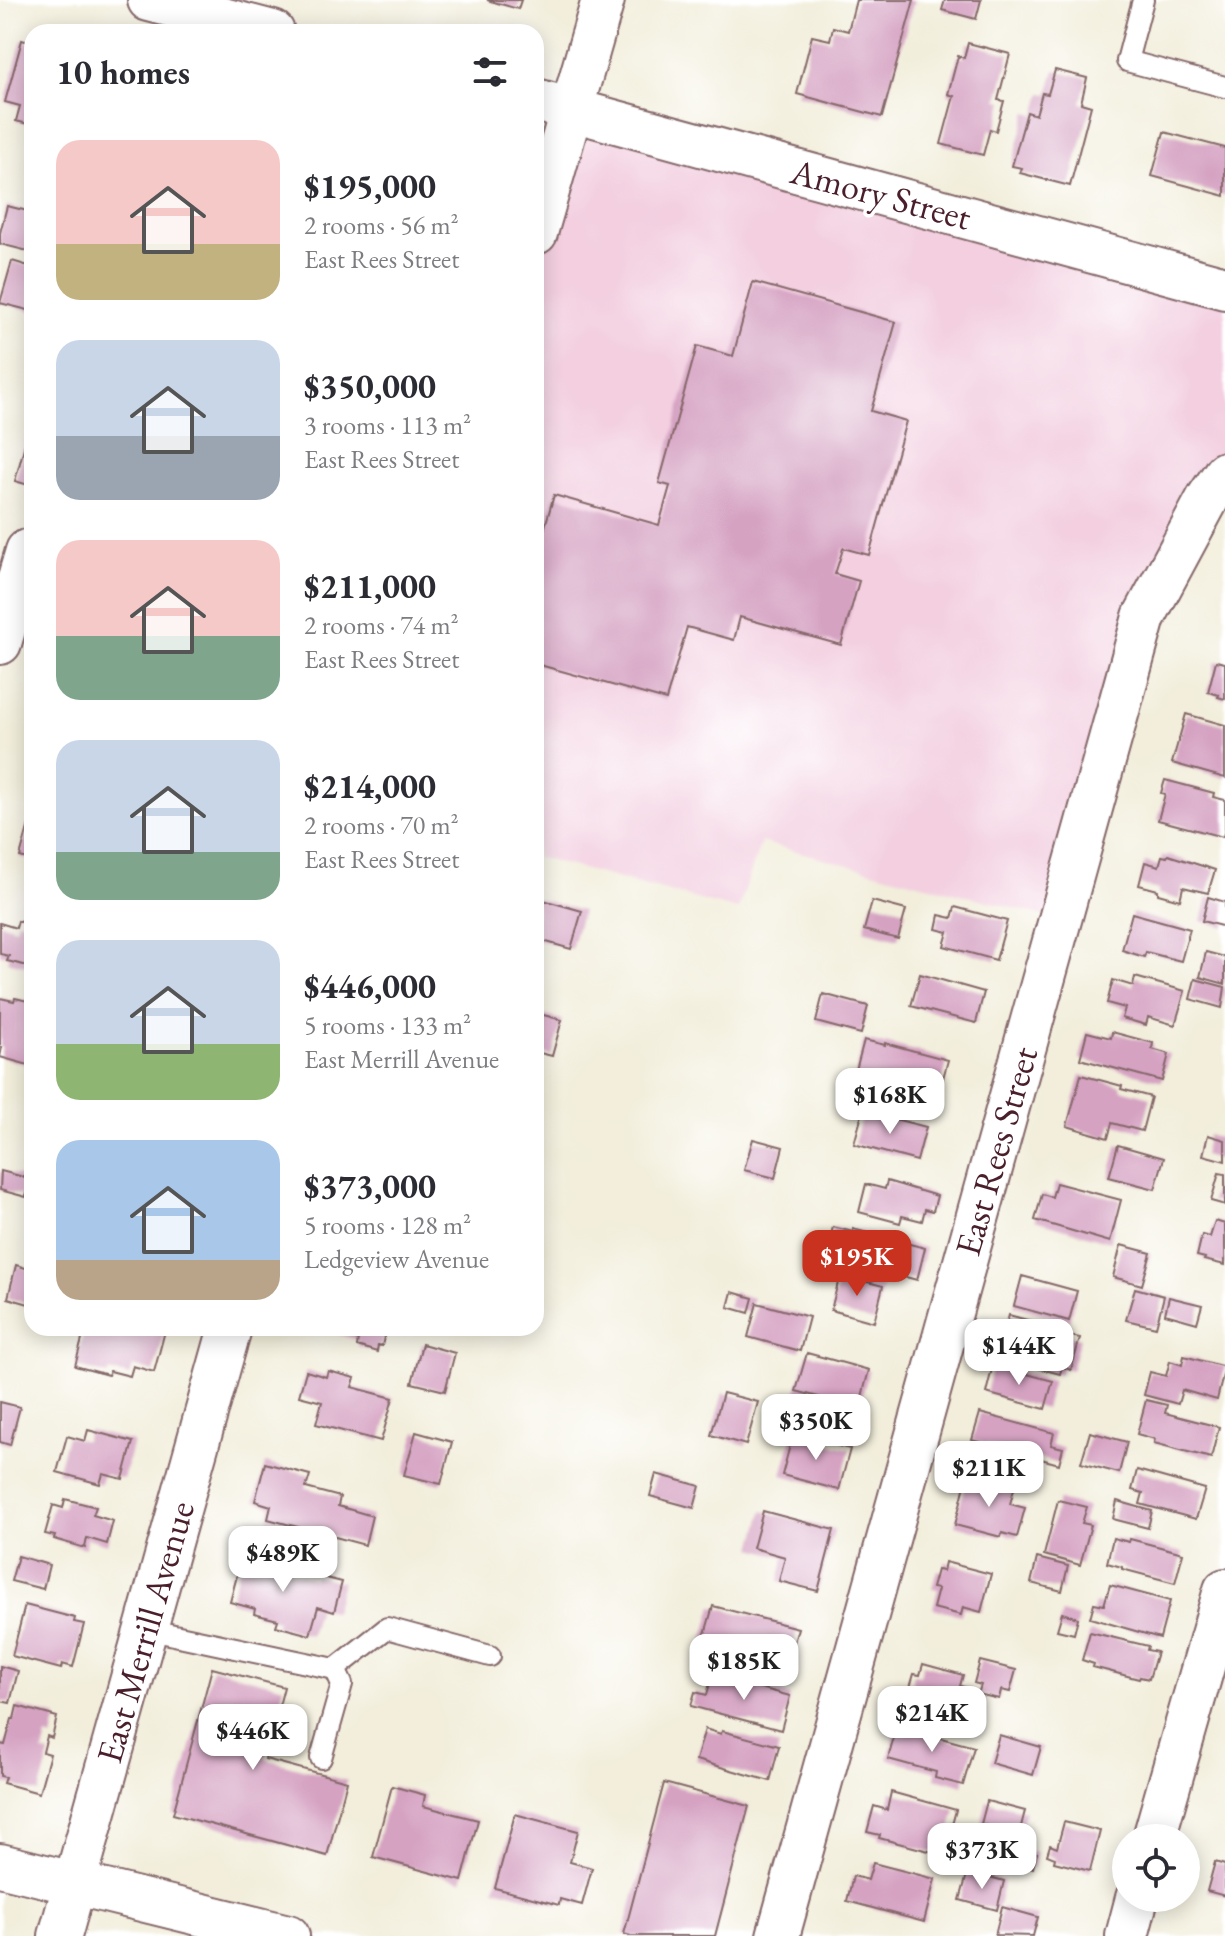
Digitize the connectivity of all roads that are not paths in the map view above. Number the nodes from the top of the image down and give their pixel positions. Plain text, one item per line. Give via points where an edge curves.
1 (149, 0) edge
2 (603, 0) edge
3 (1143, 0) edge
4 (242, 24) edge
5 (1225, 87) edge
6 (554, 104) edge
7 (544, 176) edge
8 (1225, 288) edge
9 (1225, 473) edge
10 (20, 550) edge
11 (0, 643) edge
12 (228, 1336) edge
13 (1225, 1590) edge
14 (146, 1629) junction
15 (490, 1656) dead end
16 (335, 1669) junction
17 (321, 1758) dead end
18 (1158, 1824) edge
19 (0, 1865) edge
20 (75, 1882) junction
21 (1133, 1912) edge
22 (60, 1936) edge
23 (288, 1936) edge
24 (778, 1936) edge
25 (1127, 1936) edge

1 - 4 street
2 - 6 street
3 - 5 lane via 1127,61
6 - 7 street
6 - 8 street, Amory Street
9 - 24 street, East Rees Street via 1144,617
10 - 11 street
12 - 14 street, East Merrill Avenue
13 - 18 street
14 - 16 lane
14 - 20 street, East Merrill Avenue
15 - 16 lane via 387,1628
16 - 17 lane via 342,1684
19 - 20 street
20 - 22 street, East Merrill Avenue
20 - 23 street
21 - 25 street

